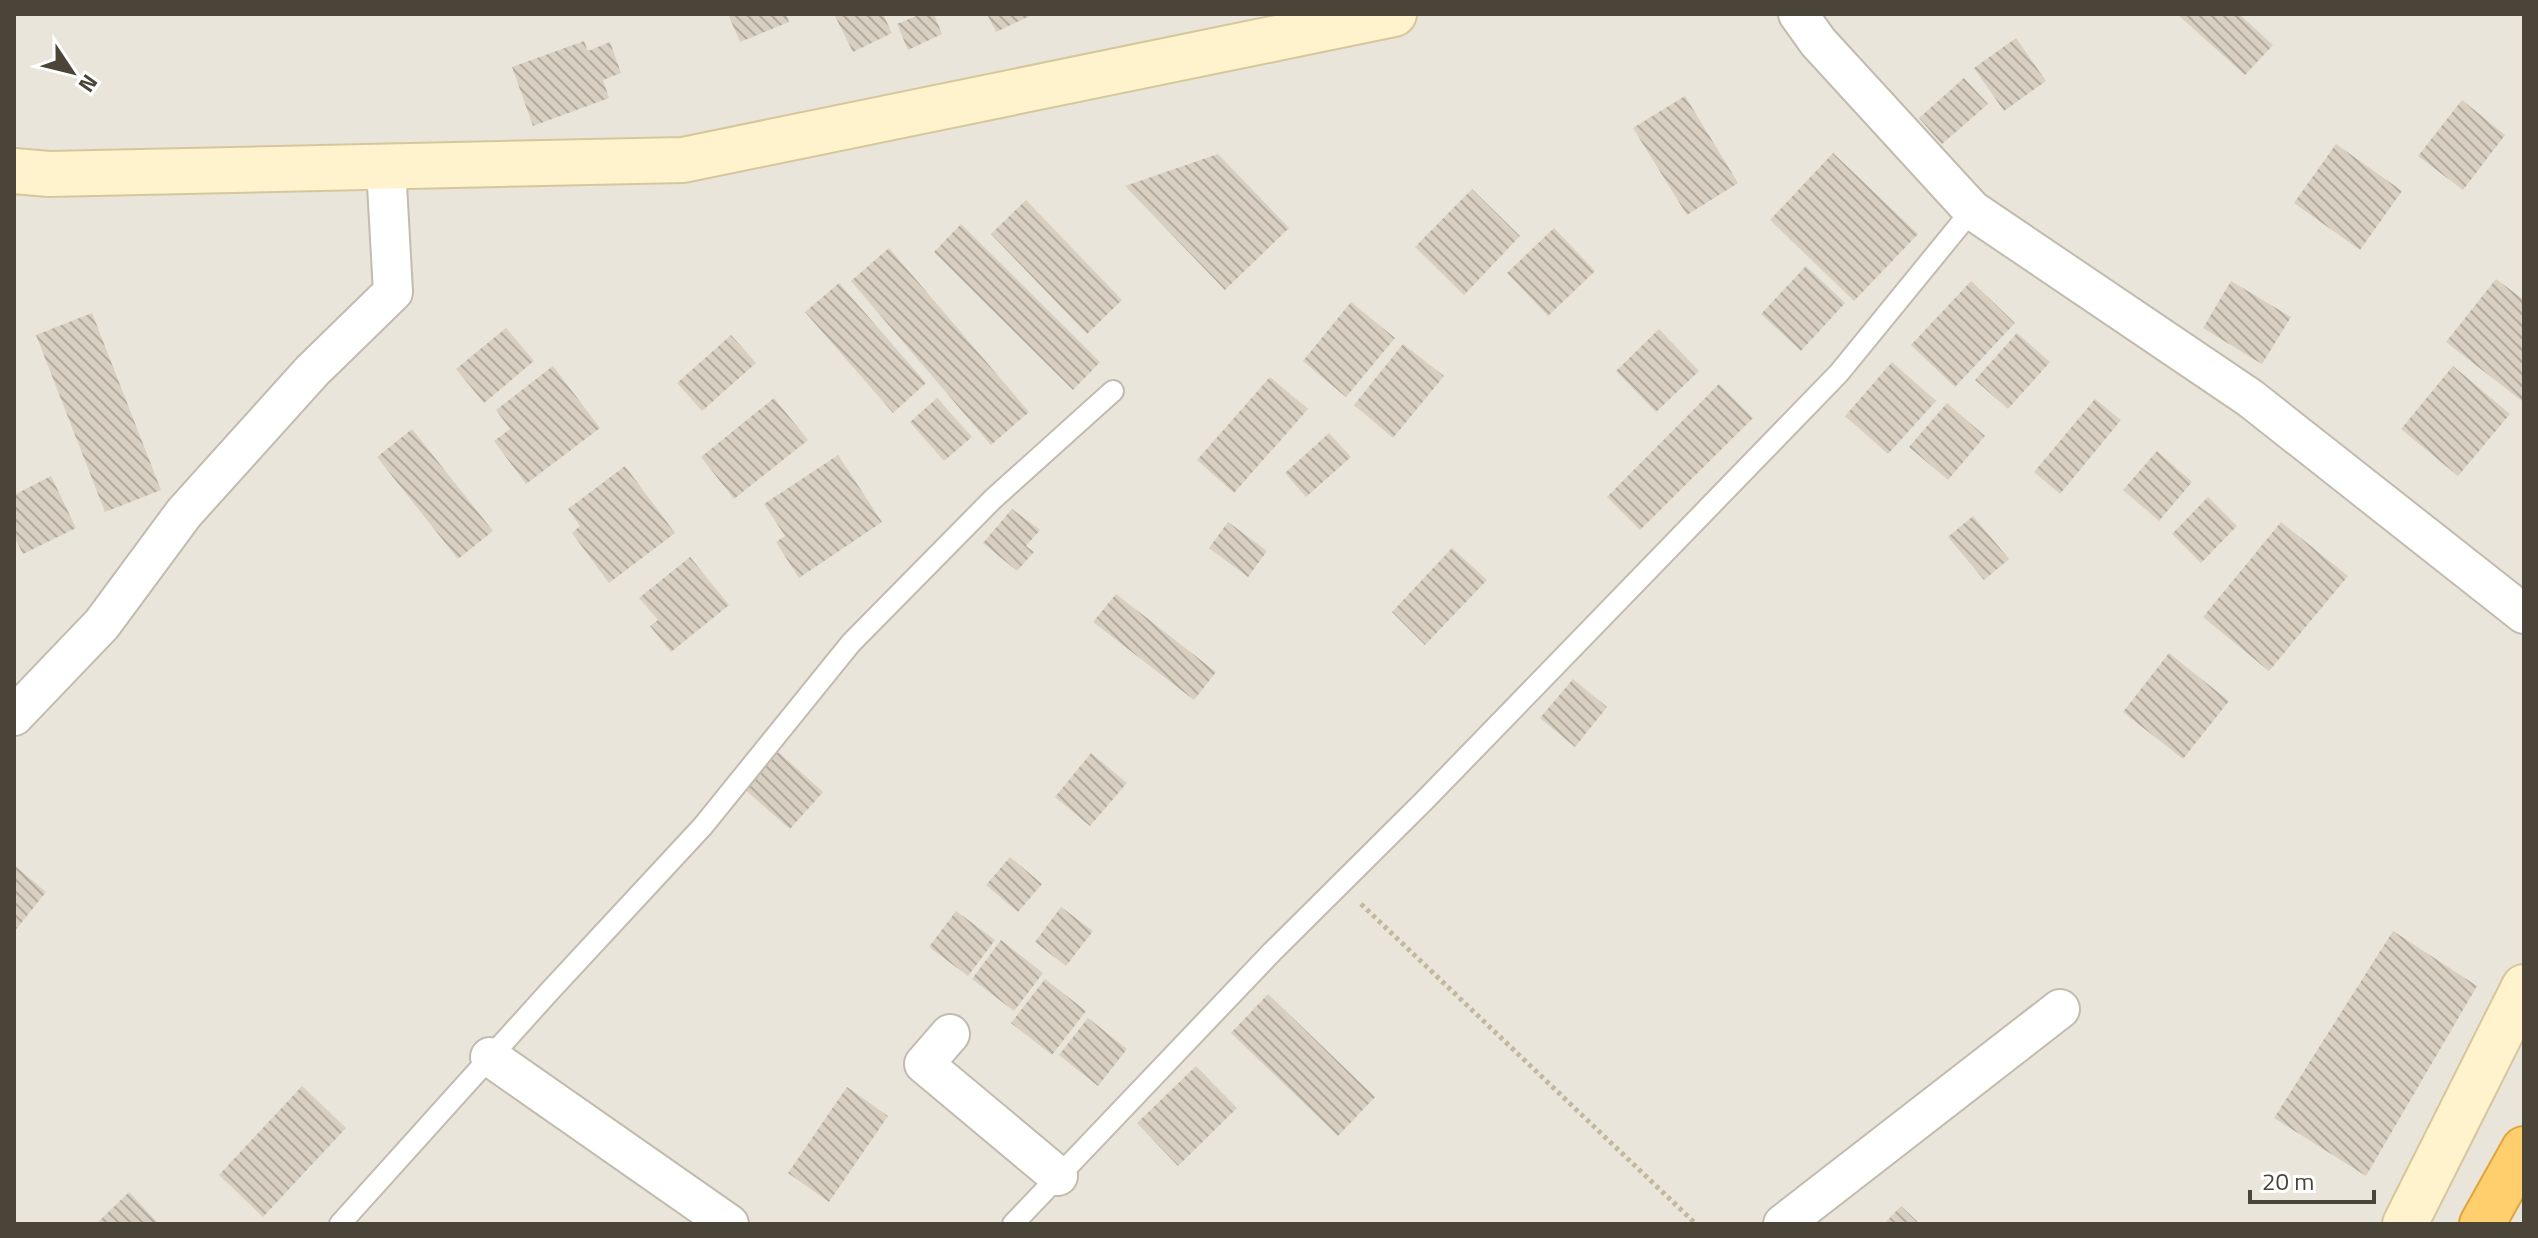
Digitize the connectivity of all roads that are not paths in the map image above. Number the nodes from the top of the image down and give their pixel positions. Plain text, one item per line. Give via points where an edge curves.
1 (1394, 14) edge
2 (1798, 14) edge
3 (386, 167) junction
4 (14, 171) edge
5 (1972, 210) junction
6 (1113, 391) dead end
7 (2524, 614) edge
8 (14, 716) edge
9 (2524, 987) edge
10 (2060, 1009) dead end
11 (950, 1034) dead end
12 (490, 1057) junction
13 (2524, 1149) edge
14 (1058, 1176) junction
15 (340, 1224) edge
16 (729, 1224) edge
17 (1013, 1224) edge
18 (1783, 1224) edge
19 (2405, 1224) edge
20 (2482, 1224) edge

1 - 3 main road via 683,160
2 - 5 street
3 - 4 main road
3 - 8 street via 393,292 312,371 184,513 102,624
5 - 7 street via 2250,398
5 - 14 lane via 1839,373
6 - 12 lane via 993,499 851,643 703,826
9 - 19 main road
10 - 18 street
11 - 14 street via 924,1064
12 - 15 lane
12 - 16 street
13 - 20 highway
14 - 17 lane

